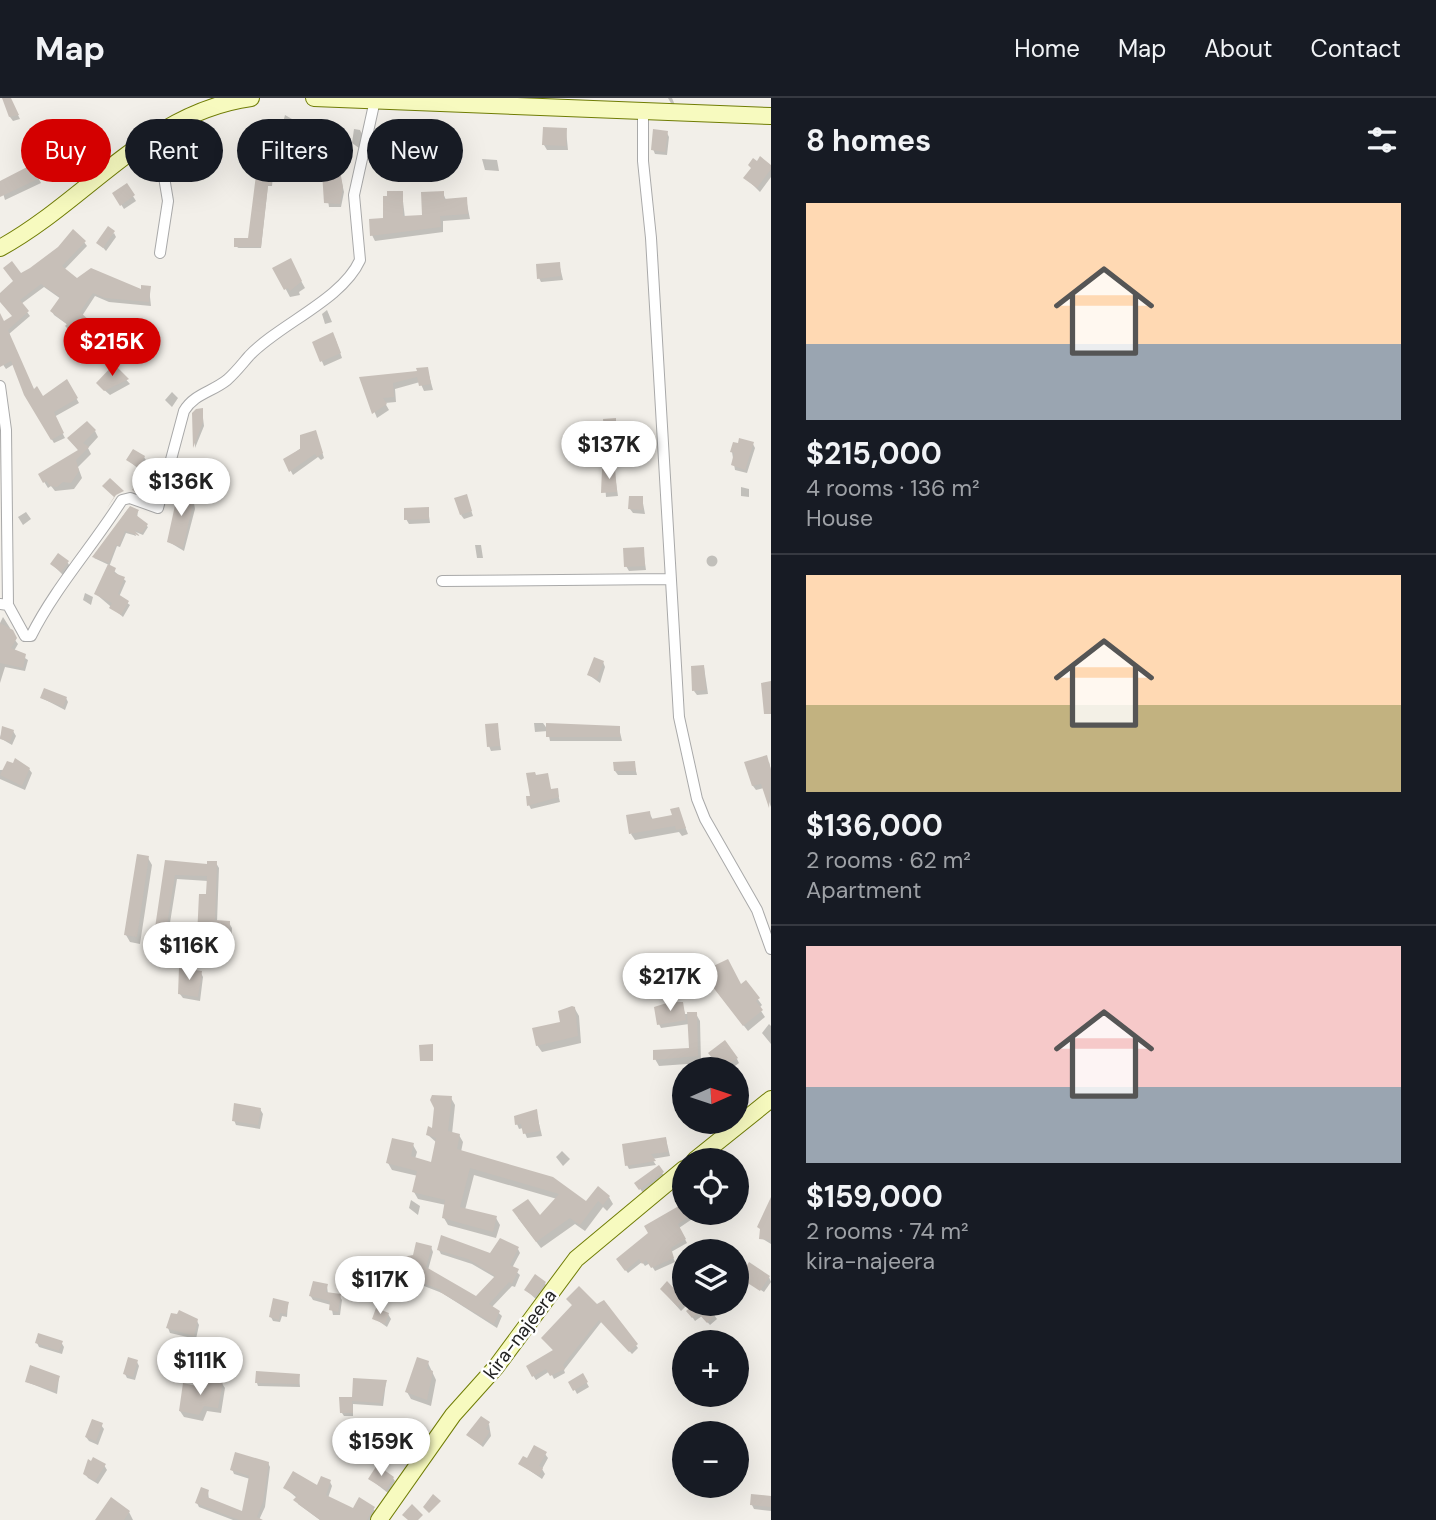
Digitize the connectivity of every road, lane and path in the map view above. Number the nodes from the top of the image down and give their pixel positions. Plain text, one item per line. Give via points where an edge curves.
1 (251, 98) edge
2 (314, 98) edge
3 (375, 100) junction
4 (643, 113) junction
5 (771, 116) edge
6 (187, 119) edge
7 (125, 154) edge
8 (165, 182) edge
9 (0, 248) edge
10 (160, 253) dead end
11 (0, 386) edge
12 (3, 501) edge
13 (668, 579) junction
14 (442, 581) dead end
15 (4, 604) edge
16 (771, 949) edge
17 (771, 1099) edge
18 (710, 1148) edge
19 (672, 1179) edge
20 (379, 1520) edge

1 - 6 street via 213,106
2 - 3 street
3 - 4 street
3 - 15 street via 354,195 360,260 356,268 249,355 225,381 190,402 158,508 130,498 122,500 43,609 29,638
4 - 5 street
4 - 13 street
7 - 9 street via 49,218
8 - 10 street via 168,201
11 - 12 street via 6,429
12 - 15 street
13 - 14 street
13 - 16 street via 679,717 690,776 705,819 757,910
17 - 18 street
19 - 20 street, kira-najeera via 576,1259 496,1367 453,1415

